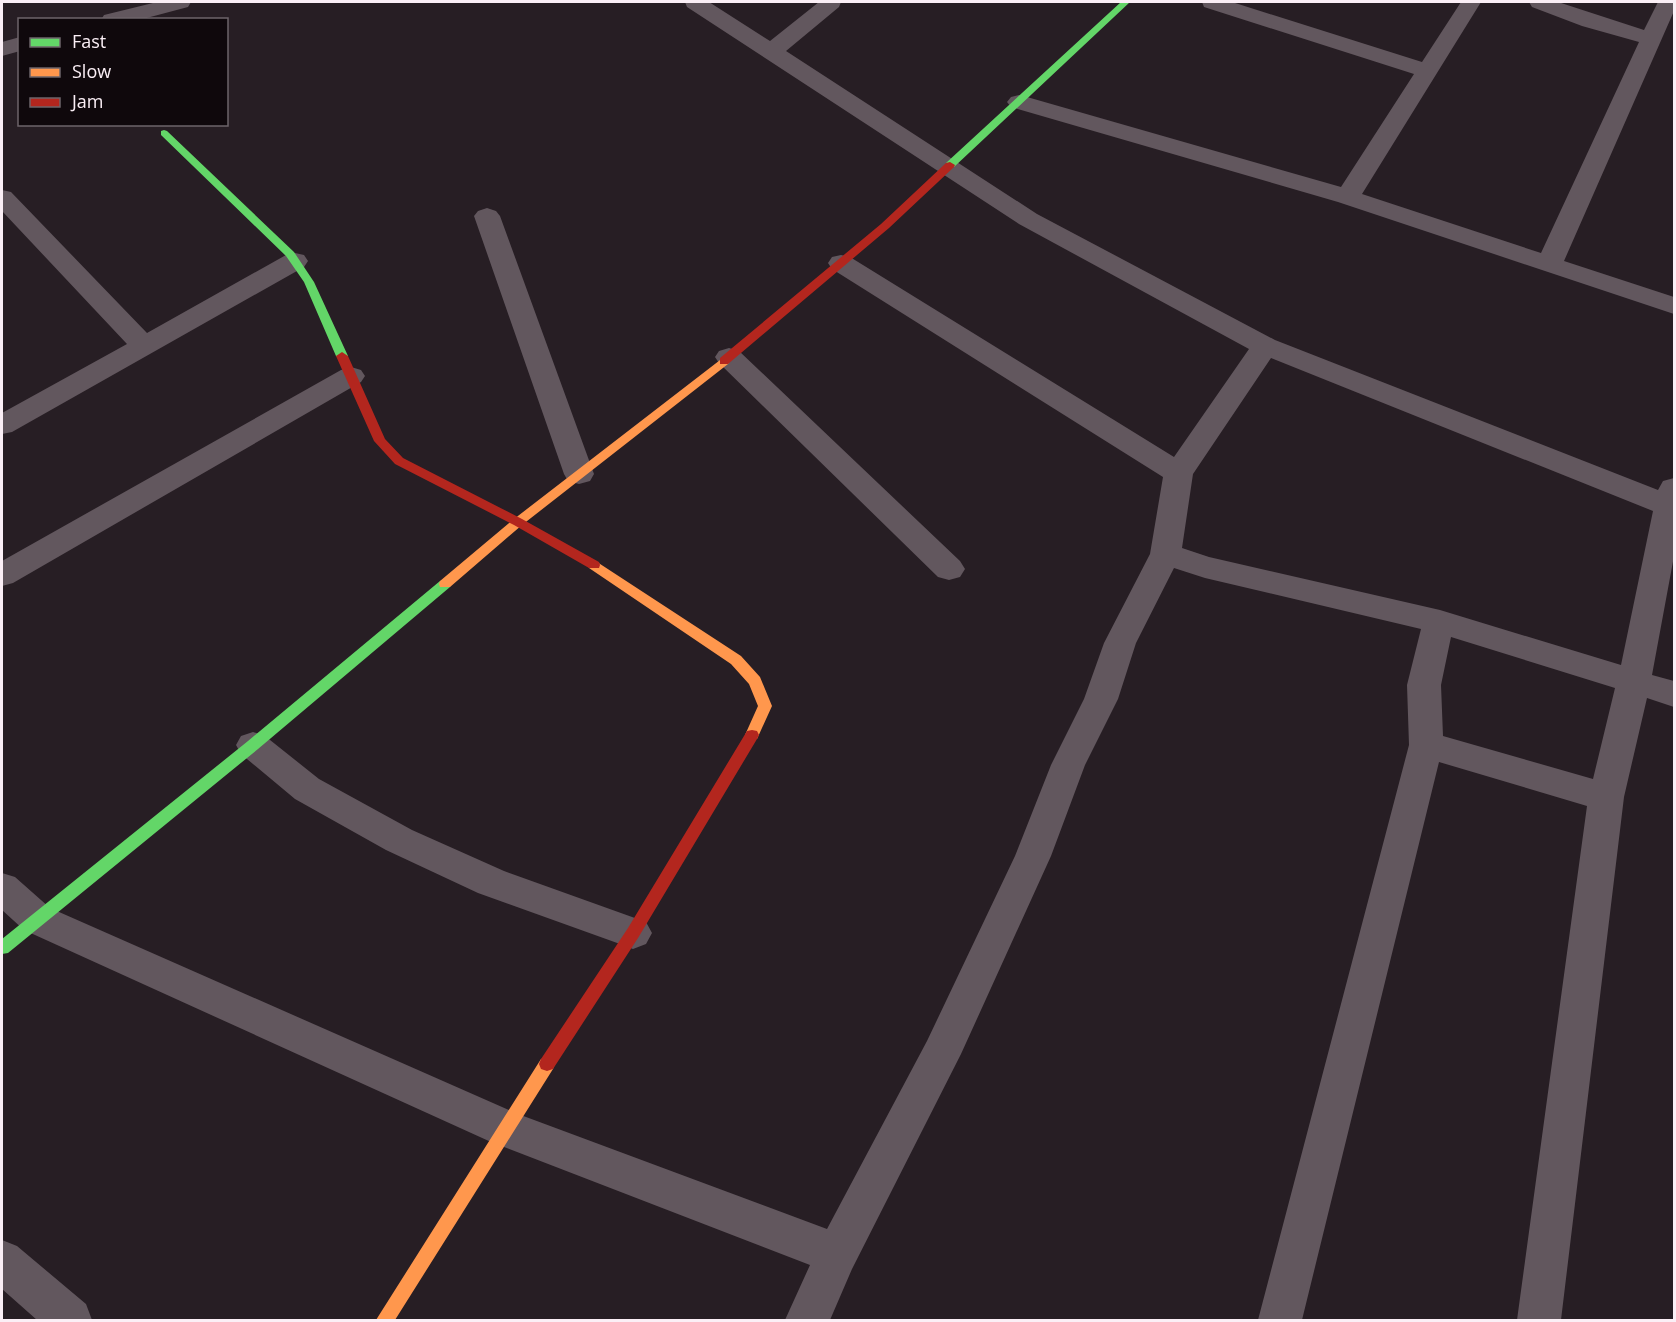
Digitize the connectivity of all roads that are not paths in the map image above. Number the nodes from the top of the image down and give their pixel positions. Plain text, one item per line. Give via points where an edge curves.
1 (180, 2) edge
2 (695, 2) edge
3 (831, 2) edge
4 (1126, 2) edge
5 (1212, 2) edge
6 (1471, 2) edge
7 (1540, 2) edge
8 (1668, 2) edge
9 (120, 18) edge
10 (1651, 39) junction
11 (18, 45) edge
12 (2, 49) edge
13 (771, 52) junction
14 (1427, 71) junction
15 (1019, 102) junction
16 (164, 133) dead end
17 (950, 167) junction
18 (2, 197) edge
19 (1347, 197) junction
20 (487, 216) dead end
21 (295, 261) junction
22 (841, 263) junction
23 (1549, 264) junction
24 (1674, 306) edge
25 (144, 346) junction
26 (1265, 346) junction
27 (729, 357) junction
28 (351, 376) junction
29 (2, 425) edge
30 (1178, 473) junction
31 (579, 474) junction
32 (1672, 500) edge
33 (518, 522) junction
34 (1166, 554) junction
35 (949, 569) dead end
36 (2, 574) edge
37 (1440, 622) junction
38 (1634, 681) junction
39 (1674, 694) edge
40 (253, 745) junction
41 (1426, 745) junction
42 (1606, 797) junction
43 (2, 888) edge
44 (37, 919) junction
45 (633, 933) junction
46 (2, 948) edge
47 (506, 1128) junction
48 (837, 1254) junction
49 (2, 1261) edge
50 (70, 1320) edge
51 (385, 1320) edge
52 (807, 1320) edge
53 (1280, 1320) edge
54 (1539, 1320) edge

1 - 9 street
2 - 13 street
3 - 13 street
4 - 15 main road
5 - 14 street
6 - 14 street
7 - 10 street
8 - 10 street
10 - 23 street
11 - 12 street
13 - 17 street
14 - 19 street
15 - 17 main road
15 - 19 street
16 - 21 main road
17 - 22 main road
17 - 26 street via 1028,219
18 - 25 street
19 - 23 street
20 - 31 street
21 - 25 street
21 - 28 main road via 309,282
22 - 27 main road
22 - 30 street
23 - 24 street
25 - 29 street
26 - 30 street
26 - 32 street
27 - 31 main road
27 - 35 street
28 - 33 main road via 380,441 399,461
28 - 36 street
30 - 34 street
31 - 33 main road
32 - 38 street
33 - 40 main road
33 - 45 main road via 609,574 736,660 755,681 765,706 748,745
34 - 37 street via 1205,567
34 - 48 street via 1120,643 1101,699 1068,765 1033,856 941,1054
37 - 38 street
37 - 41 street via 1424,685
38 - 39 street
38 - 42 street
40 - 44 main road
40 - 45 street via 307,789 399,840 491,882
41 - 42 street
41 - 53 street
42 - 54 street
43 - 44 street
44 - 46 main road
44 - 47 street
45 - 47 main road
47 - 48 street
47 - 51 main road
48 - 52 street
49 - 50 street

